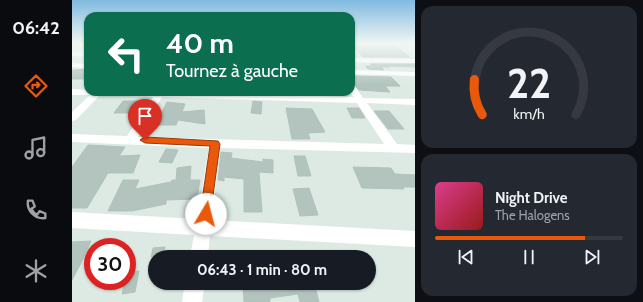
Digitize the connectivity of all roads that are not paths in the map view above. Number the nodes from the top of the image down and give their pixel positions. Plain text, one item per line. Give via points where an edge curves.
1 (355, 60) edge
2 (415, 61) edge
3 (72, 65) edge
4 (84, 66) edge
5 (355, 72) edge
6 (415, 74) edge
7 (72, 92) edge
8 (84, 92) edge
9 (355, 94) edge
10 (94, 96) edge
11 (158, 96) edge
12 (245, 96) edge
13 (359, 100) junction
14 (415, 102) edge
15 (72, 118) edge
16 (72, 138) edge
17 (131, 139) junction
18 (215, 144) junction
19 (393, 148) junction
20 (415, 149) edge
21 (72, 220) edge
22 (204, 228) junction
23 (415, 240) edge
24 (200, 250) edge
25 (194, 290) edge
26 (192, 302) edge

1 - 2 street
3 - 4 street
5 - 6 street
7 - 8 street
9 - 13 street
10 - 15 street
11 - 17 street
12 - 13 street
13 - 14 street
13 - 19 street
16 - 17 street
17 - 18 street
18 - 19 street
18 - 22 street
19 - 20 street
21 - 22 street
22 - 23 street
22 - 24 street
25 - 26 street

